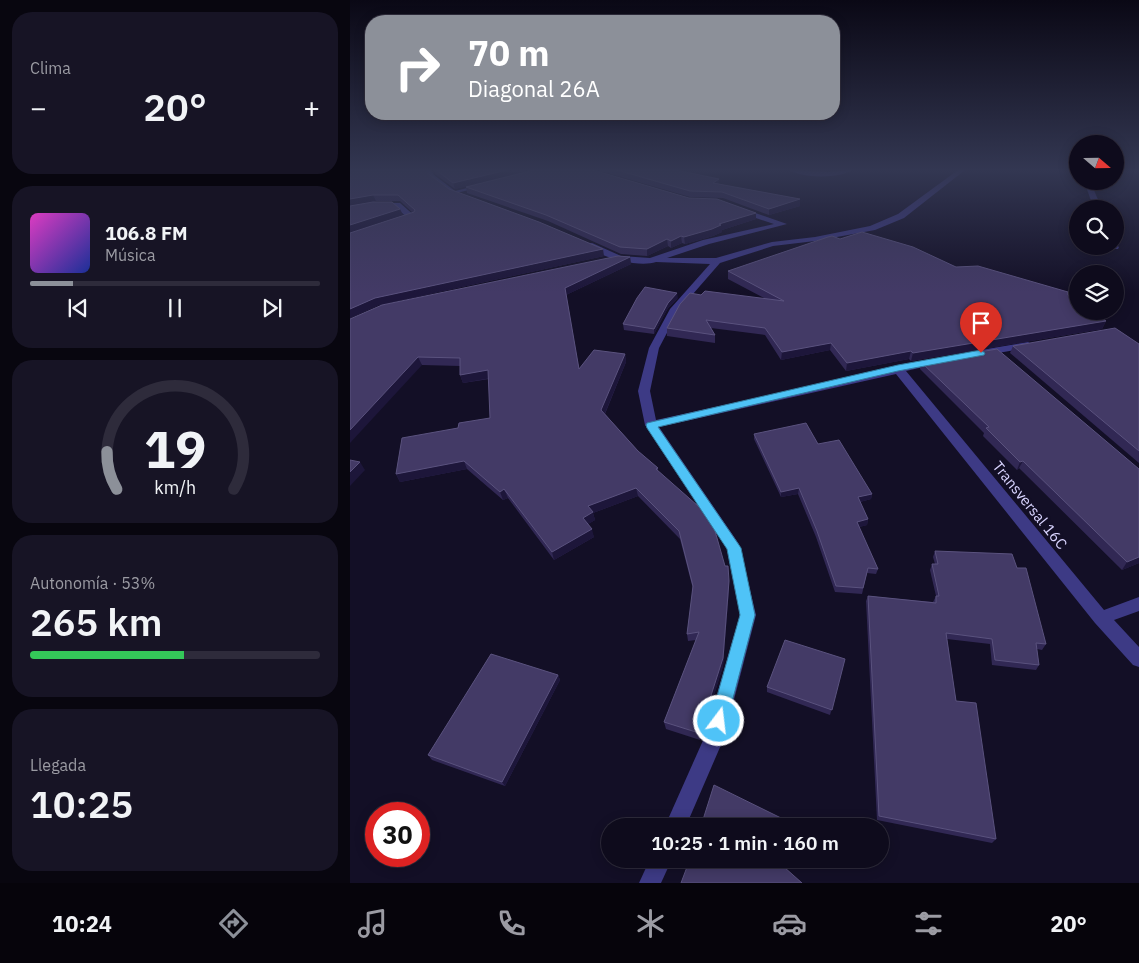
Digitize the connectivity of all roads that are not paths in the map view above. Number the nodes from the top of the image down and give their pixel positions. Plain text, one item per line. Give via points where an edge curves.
1 (405, 211) edge
2 (745, 211) edge
3 (907, 211) edge
4 (403, 220) edge
5 (577, 240) edge
6 (619, 258) junction
7 (651, 261) junction
8 (717, 261) junction
9 (602, 262) edge
10 (1036, 343) edge
11 (997, 350) junction
12 (970, 355) edge
13 (952, 358) edge
14 (1012, 362) edge
15 (898, 368) junction
16 (651, 425) junction
17 (1139, 604) edge
18 (1101, 618) junction
19 (1139, 659) edge
20 (679, 818) edge
21 (657, 868) edge
22 (650, 883) edge

1 - 4 street via 412,217
2 - 7 street via 783,224 706,242
3 - 8 street via 872,228 772,244
5 - 6 street
6 - 7 street
6 - 9 street
7 - 8 street
8 - 16 street via 675,309 654,348 644,391
10 - 11 street
11 - 12 street
11 - 14 street
13 - 15 street
15 - 16 street
15 - 18 street, Transversal 16C
16 - 20 street via 734,548 748,615 714,738
17 - 18 street
18 - 19 street, Transversal 16C
21 - 22 street

